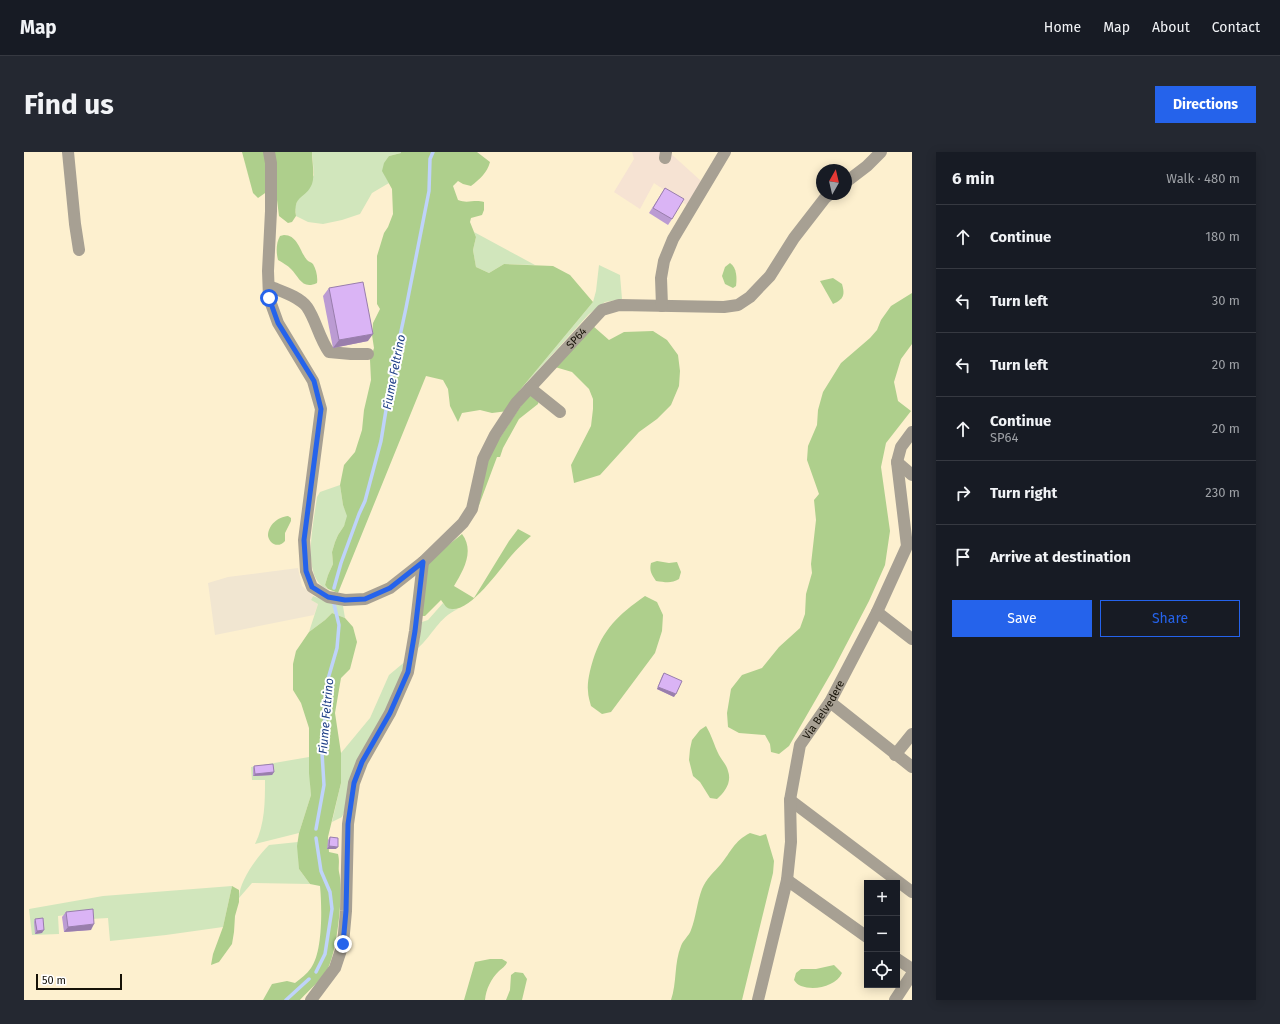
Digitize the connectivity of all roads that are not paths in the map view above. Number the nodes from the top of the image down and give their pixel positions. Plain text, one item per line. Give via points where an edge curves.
1 (68, 152) edge
2 (269, 152) edge
3 (725, 152) edge
4 (881, 152) edge
5 (852, 177) edge
6 (823, 200) edge
7 (79, 250) dead end
8 (269, 286) junction
9 (662, 306) junction
10 (368, 354) dead end
11 (530, 388) junction
12 (560, 412) dead end
13 (912, 432) edge
14 (897, 462) junction
15 (912, 475) edge
16 (423, 562) junction
17 (878, 612) junction
18 (912, 638) edge
19 (830, 702) junction
20 (912, 734) edge
21 (895, 755) junction
22 (912, 767) edge
23 (790, 800) junction
24 (787, 880) junction
25 (912, 892) edge
26 (864, 935) edge
27 (900, 961) edge
28 (912, 969) edge
29 (912, 974) edge
30 (311, 1000) edge
31 (758, 1000) edge
32 (894, 1000) edge

1 - 7 street
2 - 8 street, SP64
3 - 9 street via 674,239 664,261 661,278
4 - 5 street
6 - 9 street, SP64 via 794,238 770,276 750,297 738,305
8 - 10 street via 291,295 306,306 329,352
8 - 16 street, SP64 via 269,298 278,323 314,381 321,409 304,540 306,571 312,587 328,597 345,600 365,599 390,588
9 - 11 street, SP64 via 619,305 602,310
11 - 12 street
11 - 16 street, SP64 via 516,403 483,459 472,509 463,523
13 - 14 street, Via Belvedere via 901,447
14 - 15 street
14 - 17 street, Via Belvedere via 907,546
16 - 30 street via 408,672 354,783 348,824 343,944 335,968
17 - 18 street
17 - 19 street, Via Belvedere
19 - 21 street
19 - 23 street, Via Belvedere via 800,745
20 - 21 street
21 - 22 street
23 - 24 street, Via Belvedere via 791,842
23 - 25 street
24 - 26 street
24 - 31 street, Via Belvedere
27 - 28 street
29 - 32 street

